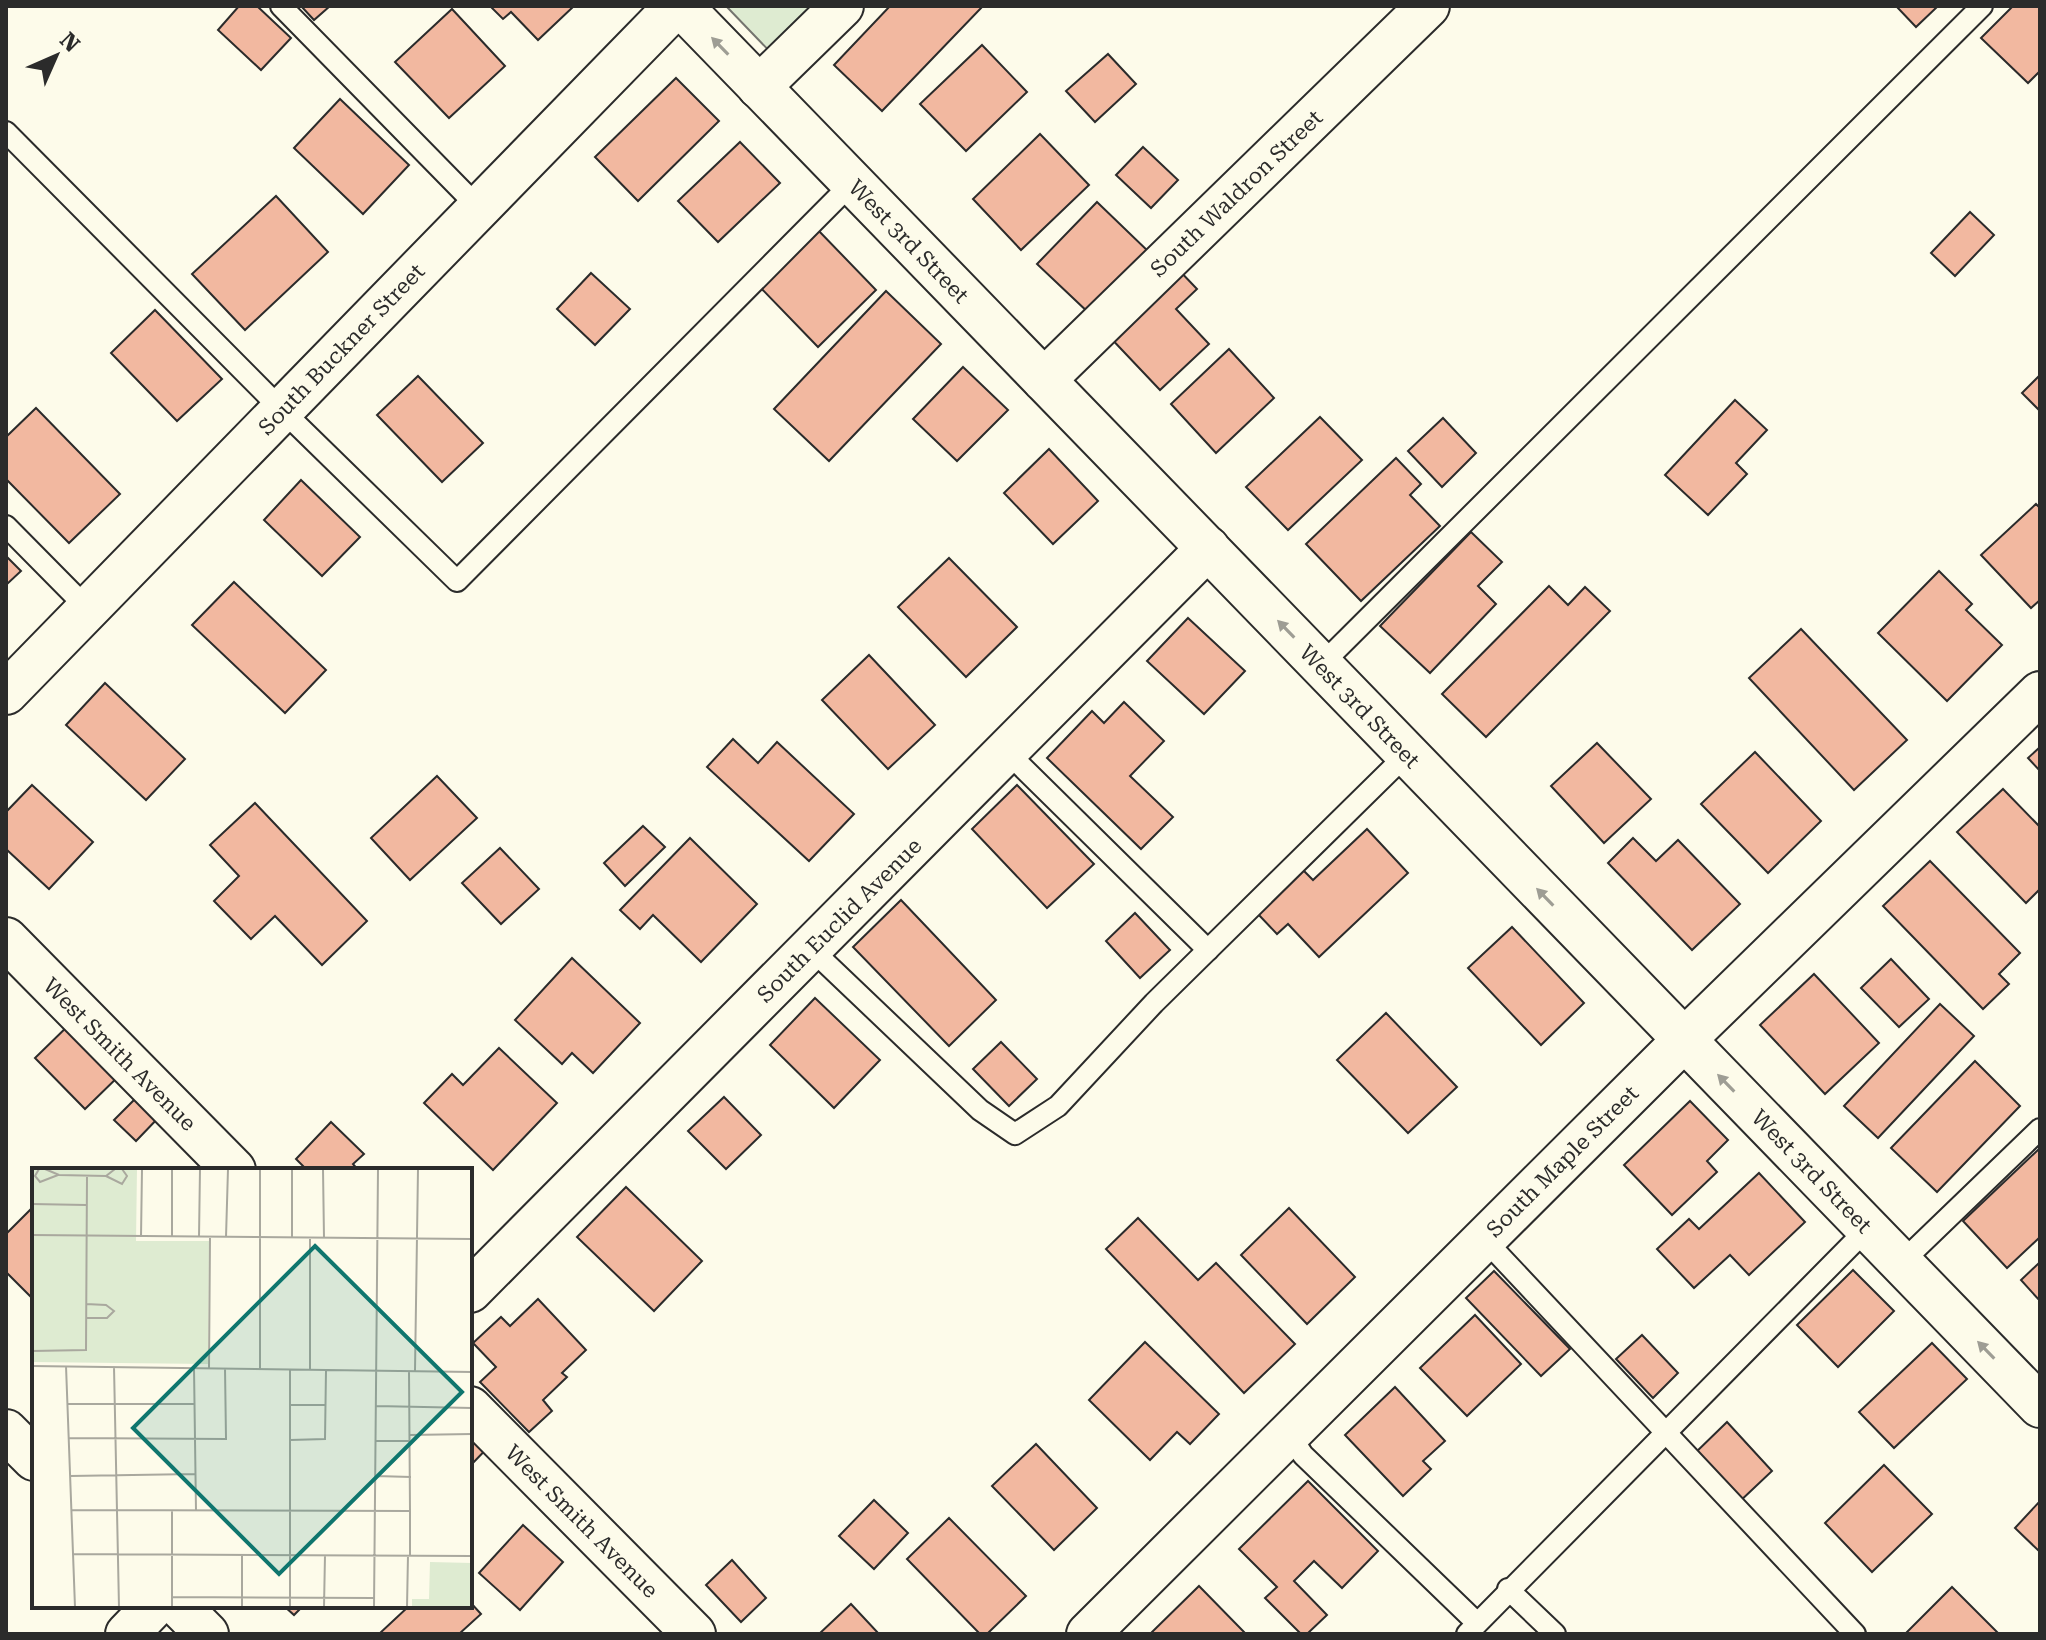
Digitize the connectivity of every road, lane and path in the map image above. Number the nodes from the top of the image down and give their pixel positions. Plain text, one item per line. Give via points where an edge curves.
1 (281, 6) edge
2 (678, 6) edge
3 (842, 6) edge
4 (1428, 6) edge
5 (1982, 6) edge
6 (759, 87) junction
7 (6, 132) edge
8 (852, 183) junction
9 (479, 208) junction
10 (1044, 380) junction
11 (282, 410) junction
12 (6, 526) edge
13 (1208, 548) junction
14 (88, 609) junction
15 (1321, 665) junction
16 (6, 693) edge
17 (2040, 693) edge
18 (1006, 751) junction
19 (1407, 754) junction
20 (6, 939) edge
21 (810, 948) junction
22 (1208, 950) junction
23 (1684, 1040) junction
24 (2040, 1129) edge
25 (232, 1168) edge
26 (1868, 1228) junction
27 (1484, 1239) junction
28 (1901, 1263) junction
29 (472, 1289) edge
30 (2040, 1406) edge
31 (472, 1410) edge
32 (6, 1431) edge
33 (1666, 1433) junction
34 (1289, 1434) junction
35 (32, 1457) edge
36 (1508, 1589) junction
37 (152, 1608) edge
38 (181, 1608) edge
39 (1472, 1629) edge
40 (127, 1634) edge
41 (207, 1634) edge
42 (694, 1634) edge
43 (1089, 1634) edge
44 (1555, 1634) edge
45 (1855, 1634) edge

1 - 9 lane
6 -> 2 street, West 3rd Street
2 - 9 street, South Buckner Street
3 - 6 street
4 - 10 street, South Waldron Street
5 - 15 lane
6 - 8 street, West 3rd Street
7 - 11 lane
8 - 10 street, West 3rd Street
8 - 11 lane via 457,581
9 - 11 street, South Buckner Street
10 - 13 street, West 3rd Street
11 - 14 street, South Buckner Street
12 - 14 lane
15 -> 13 street, West 3rd Street
13 - 18 street, South Euclid Avenue
14 - 16 street, South Buckner Street
15 - 19 street, West 3rd Street
17 - 23 street, South Maple Street
18 - 21 street, South Euclid Avenue
18 - 22 lane
19 - 22 lane
23 -> 19 street, West 3rd Street
20 - 25 street, West Smith Avenue
21 - 22 lane via 980,1110 1015,1134 1058,1106
21 - 29 street, South Euclid Avenue
26 -> 23 street, West 3rd Street
23 - 27 street, South Maple Street
24 - 28 lane
26 - 28 street, West 3rd Street
26 - 33 lane
27 - 33 lane
27 - 34 street, South Maple Street
30 -> 28 street, West 3rd Street
31 - 42 street, West Smith Avenue
32 - 35 street
33 - 36 lane
33 - 45 lane
34 - 39 lane via 1303,1455
34 - 43 street, South Maple Street
36 - 39 lane
36 - 44 lane
37 - 40 street
38 - 41 street

